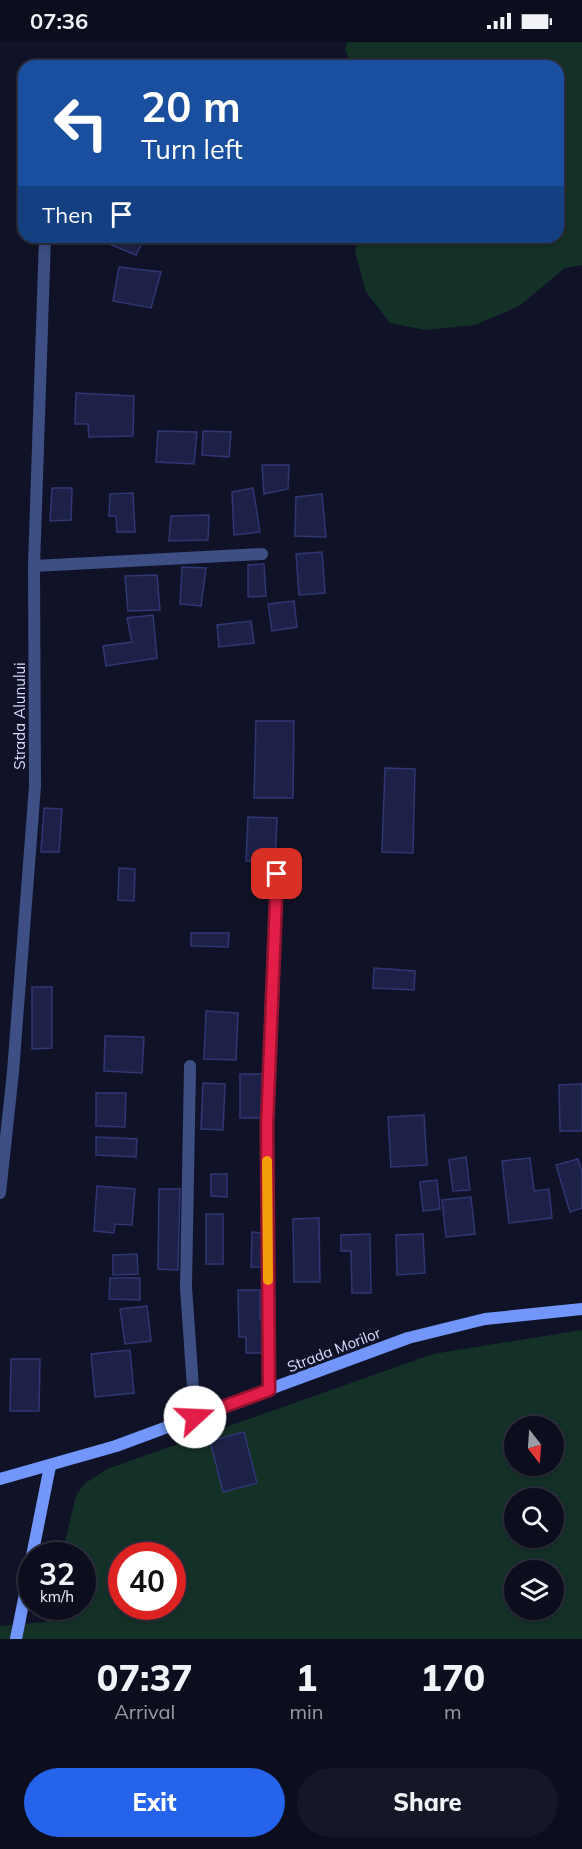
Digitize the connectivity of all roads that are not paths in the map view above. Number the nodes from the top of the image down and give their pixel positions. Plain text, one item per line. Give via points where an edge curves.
1 (45, 243) edge
2 (262, 554) dead end
3 (34, 566) junction
4 (277, 874) dead end
5 (190, 1066) dead end
6 (0, 1193) edge
7 (582, 1309) edge
8 (269, 1390) junction
9 (195, 1417) junction
10 (50, 1466) junction
11 (0, 1479) edge
12 (35, 1542) edge
13 (20, 1620) edge
14 (16, 1639) edge

1 - 3 street, Strada Alunului
2 - 3 street
3 - 6 street, Strada Alunului via 35,786
4 - 8 street via 267,1126
5 - 9 street via 186,1287
7 - 8 street, Strada Morilor via 485,1319 408,1338
8 - 9 street, Strada Morilor
9 - 10 street, Strada Morilor
10 - 11 street, Strada Morilor
10 - 12 street
13 - 14 street

